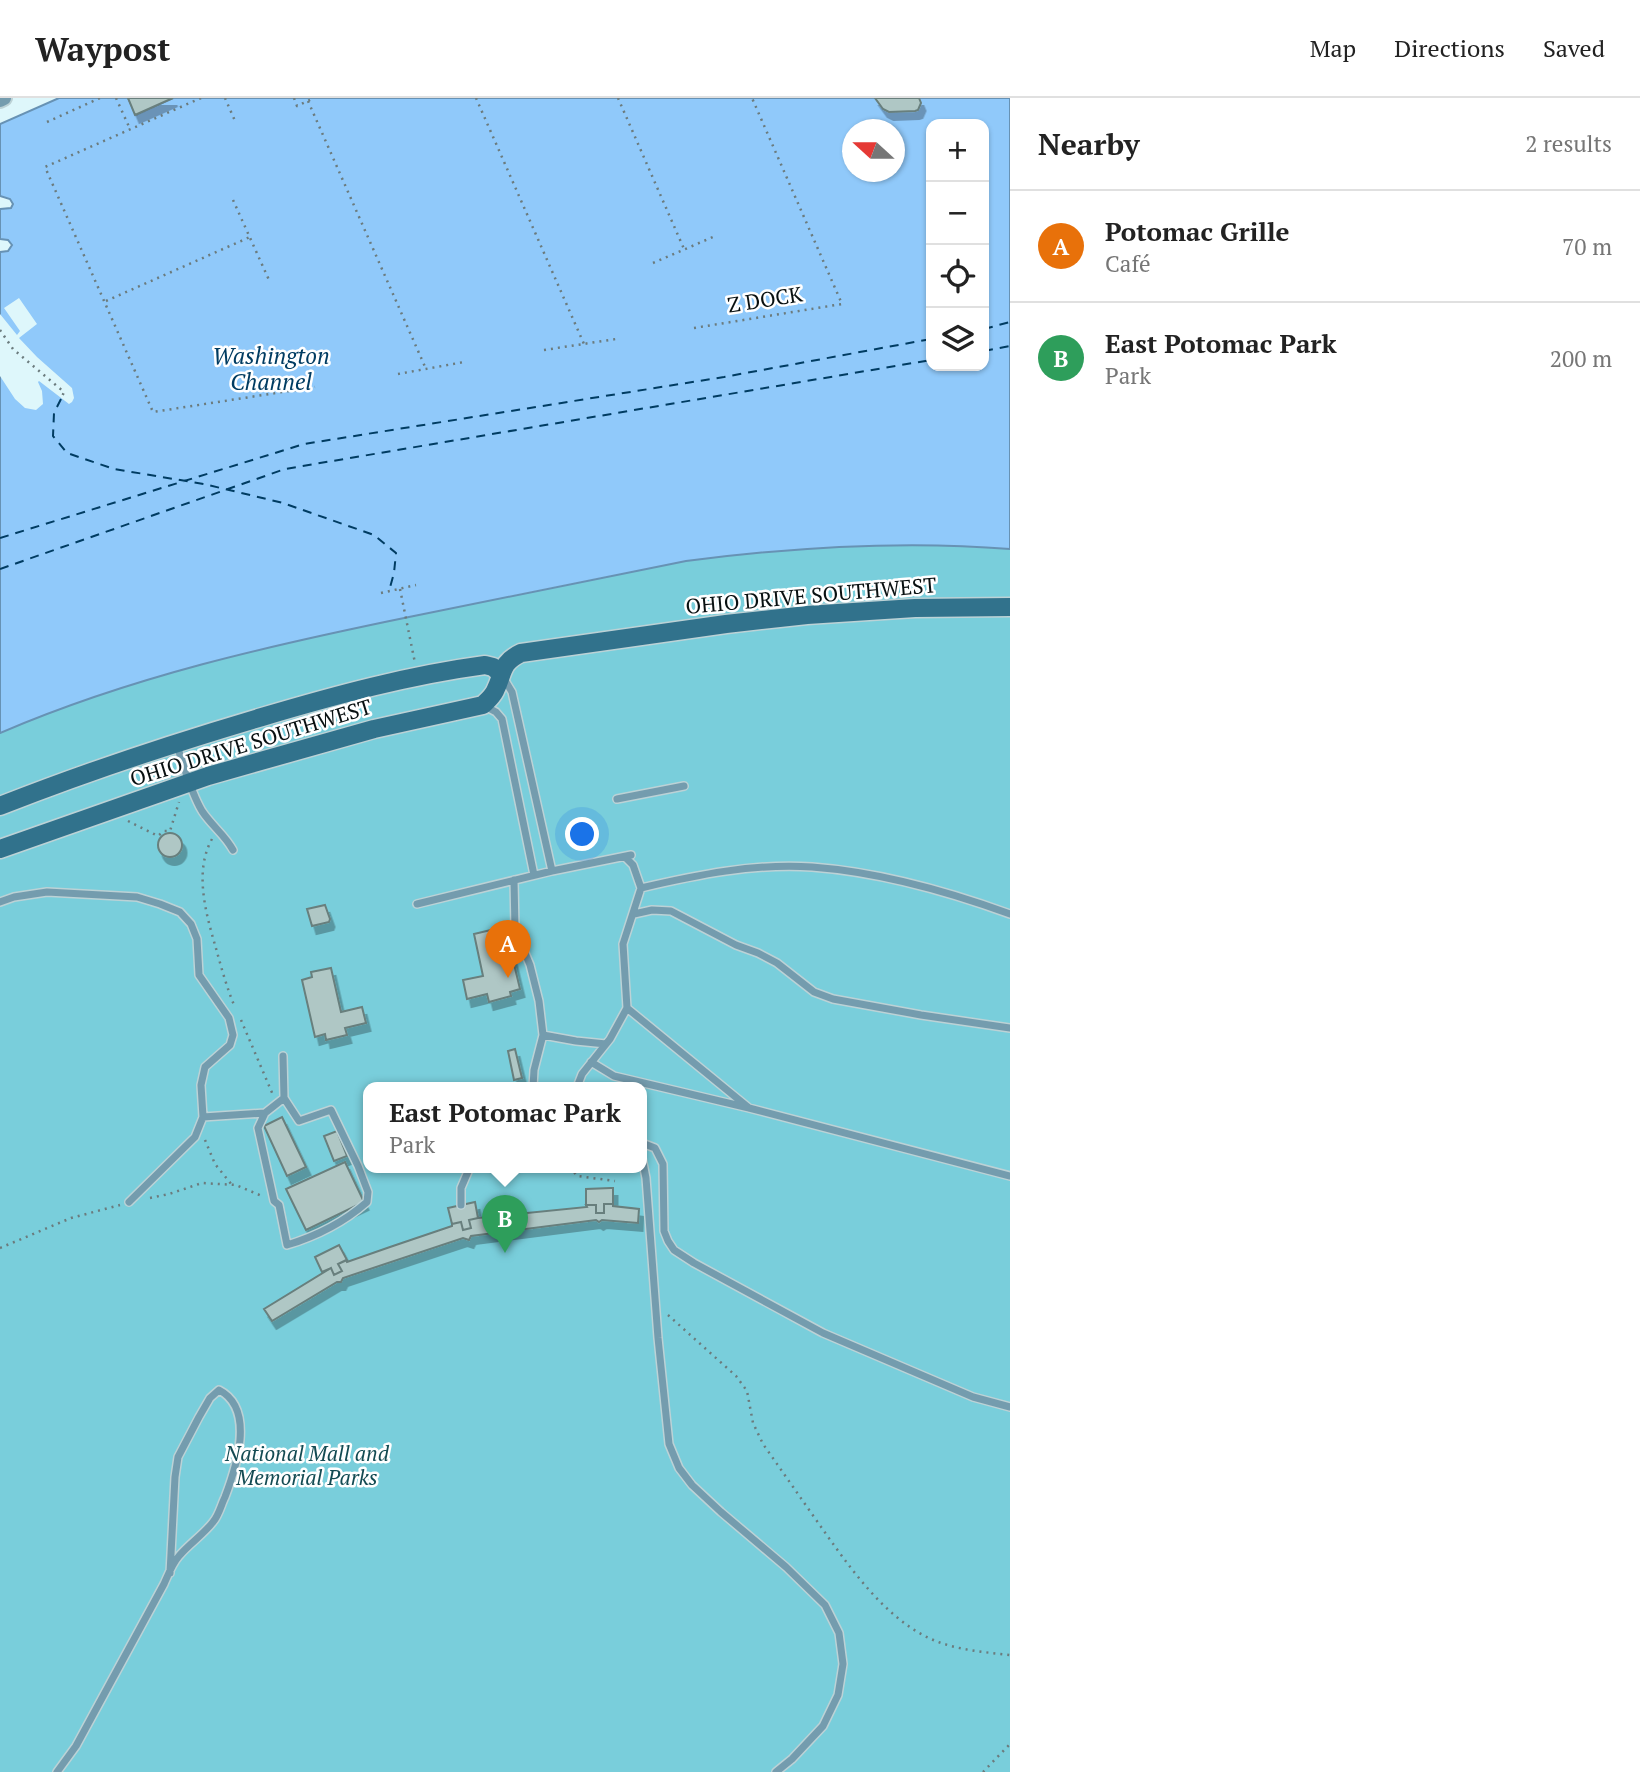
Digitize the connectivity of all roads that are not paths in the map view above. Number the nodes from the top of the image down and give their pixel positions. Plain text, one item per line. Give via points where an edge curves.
1 (1010, 607) edge
2 (500, 674) junction
3 (482, 705) junction
4 (176, 743) junction
5 (190, 782) junction
6 (684, 786) dead end
7 (617, 799) dead end
8 (0, 806) edge
9 (0, 849) edge
10 (233, 850) dead end
11 (552, 871) junction
12 (534, 875) junction
13 (514, 880) junction
14 (641, 888) junction
15 (0, 902) edge
16 (417, 904) dead end
17 (634, 914) junction
18 (1010, 914) edge
19 (627, 1008) junction
20 (1010, 1028) edge
21 (543, 1035) junction
22 (606, 1044) junction
23 (284, 1056) dead end
24 (592, 1062) junction
25 (533, 1082) edge
26 (580, 1082) edge
27 (639, 1082) edge
28 (647, 1084) edge
29 (284, 1098) junction
30 (749, 1108) junction
31 (265, 1113) junction
32 (204, 1117) junction
33 (647, 1145) edge
34 (467, 1173) edge
35 (645, 1173) edge
36 (1010, 1177) edge
37 (129, 1202) dead end
38 (461, 1205) dead end
39 (1010, 1407) edge
40 (170, 1573) junction
41 (57, 1772) edge
42 (776, 1772) edge

1 - 2 street, OHIO DRIVE SOUTHWEST via 875,610 726,624 521,653 511,657
2 - 3 street, OHIO DRIVE SOUTHWEST via 493,695
2 - 4 street, OHIO DRIVE SOUTHWEST via 485,665 417,676 335,695
2 - 11 lane via 512,692
3 - 5 street, OHIO DRIVE SOUTHWEST via 346,736
3 - 12 lane via 502,719
4 - 5 lane
4 - 8 street, OHIO DRIVE SOUTHWEST
5 - 9 street, OHIO DRIVE SOUTHWEST
5 - 10 lane via 203,812
6 - 7 lane
11 - 12 lane
11 - 14 lane via 628,856
12 - 13 lane
13 - 16 lane
13 - 21 lane via 514,929 530,965
14 - 17 lane
14 - 18 lane via 752,868 811,867 888,878
15 - 32 lane via 47,892 137,897 180,912 197,939 199,975 229,1018 233,1035 230,1045 205,1067 201,1085
17 - 19 lane via 623,944
17 - 20 lane via 671,911 758,953 814,992 833,999
19 - 22 lane
19 - 30 lane
21 - 22 lane
21 - 25 lane
22 - 24 lane
23 - 29 lane
24 - 26 lane
24 - 27 lane via 614,1076
28 - 30 lane
29 - 31 lane
29 - 31 lane via 299,1121 331,1110 368,1192 367,1202 351,1217 312,1238 287,1245 260,1144 258,1128
30 - 36 lane
31 - 32 lane
32 - 37 lane via 195,1137
33 - 39 lane via 655,1148 663,1164 664,1231 674,1250 823,1333 961,1392
34 - 38 lane
35 - 42 lane via 669,1444 679,1468 692,1485 825,1605 839,1633 844,1664 838,1695 823,1726
40 - 40 lane via 177,1558 213,1522 235,1471 238,1413 228,1394 219,1390 198,1417 178,1457
40 - 41 lane

